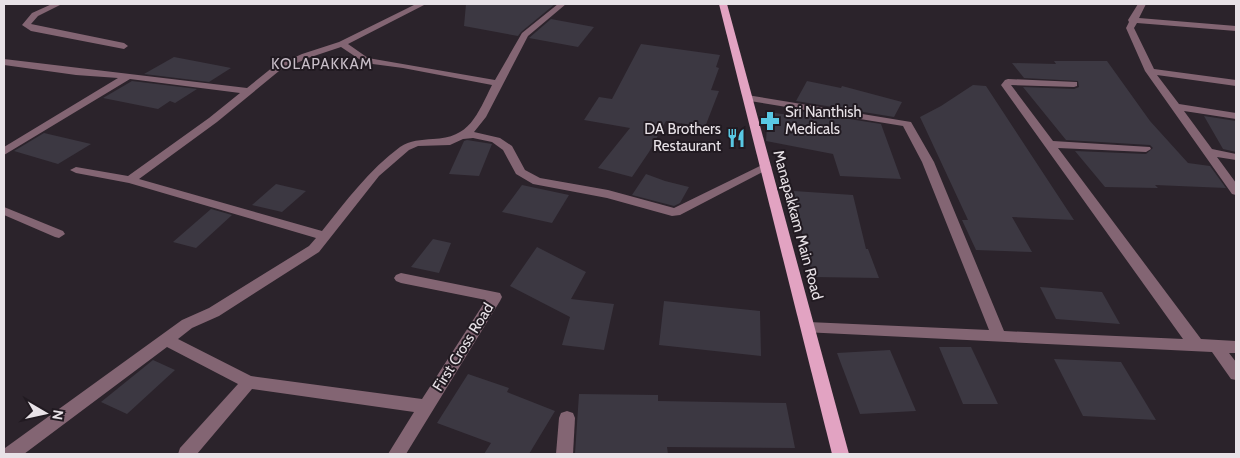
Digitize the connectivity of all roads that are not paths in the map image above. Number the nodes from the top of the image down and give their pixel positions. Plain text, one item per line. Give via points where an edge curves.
1 (58, 4) edge
2 (422, 4) edge
3 (562, 4) edge
4 (723, 4) edge
5 (1142, 4) edge
6 (1132, 20) junction
7 (1236, 28) edge
8 (342, 44) junction
9 (124, 46) dead end
10 (4, 62) edge
11 (1150, 71) junction
12 (128, 76) junction
13 (498, 83) junction
14 (1236, 83) edge
15 (1074, 84) dead end
16 (247, 91) junction
17 (747, 98) junction
18 (1176, 107) junction
19 (1236, 116) edge
20 (466, 136) junction
21 (1050, 144) junction
22 (1146, 149) dead end
23 (4, 152) edge
24 (1208, 152) junction
25 (1236, 157) edge
26 (766, 167) junction
27 (76, 170) dead end
28 (130, 180) junction
29 (1236, 191) edge
30 (4, 211) edge
31 (59, 234) dead end
32 (325, 236) junction
33 (401, 278) dead end
34 (808, 328) junction
35 (999, 337) junction
36 (166, 340) junction
37 (1197, 346) junction
38 (1216, 346) junction
39 (1236, 347) edge
40 (1236, 374) edge
41 (249, 382) junction
42 (426, 407) junction
43 (567, 418) dead end
44 (11, 454) edge
45 (186, 454) edge
46 (398, 454) edge
47 (564, 454) edge
48 (842, 454) edge

1 - 9 street via 35,14 26,25
2 - 8 street
3 - 13 street via 525,35
4 - 17 main road, Manapakkam Main Road
5 - 6 street
6 - 7 street
6 - 11 street via 1130,28
8 - 13 street via 365,60
8 - 16 street via 276,69
10 - 12 street
11 - 14 street
11 - 18 street
12 - 16 street
12 - 23 street
13 - 20 street via 482,116
15 - 21 street via 1008,82 1006,85
16 - 28 street
17 - 26 main road, Manapakkam Main Road
17 - 35 street via 907,124 928,162
18 - 19 street
18 - 24 street
20 - 26 street via 496,140 508,148 520,172 537,181 608,194 672,212
20 - 32 street via 450,142 416,143 406,148 376,174
21 - 22 street
21 - 37 street
24 - 25 street
24 - 29 street
26 - 34 main road, Manapakkam Main Road
27 - 28 street
28 - 32 street
30 - 31 street
32 - 36 street via 299,260
33 - 42 street, First Cross Road via 495,297
34 - 35 street
34 - 48 main road, Manapakkam Main Road
35 - 37 street
36 - 41 street
36 - 44 street
37 - 38 street
38 - 39 street
38 - 40 street
41 - 42 street
41 - 45 street
42 - 46 street, First Cross Road
43 - 47 street

